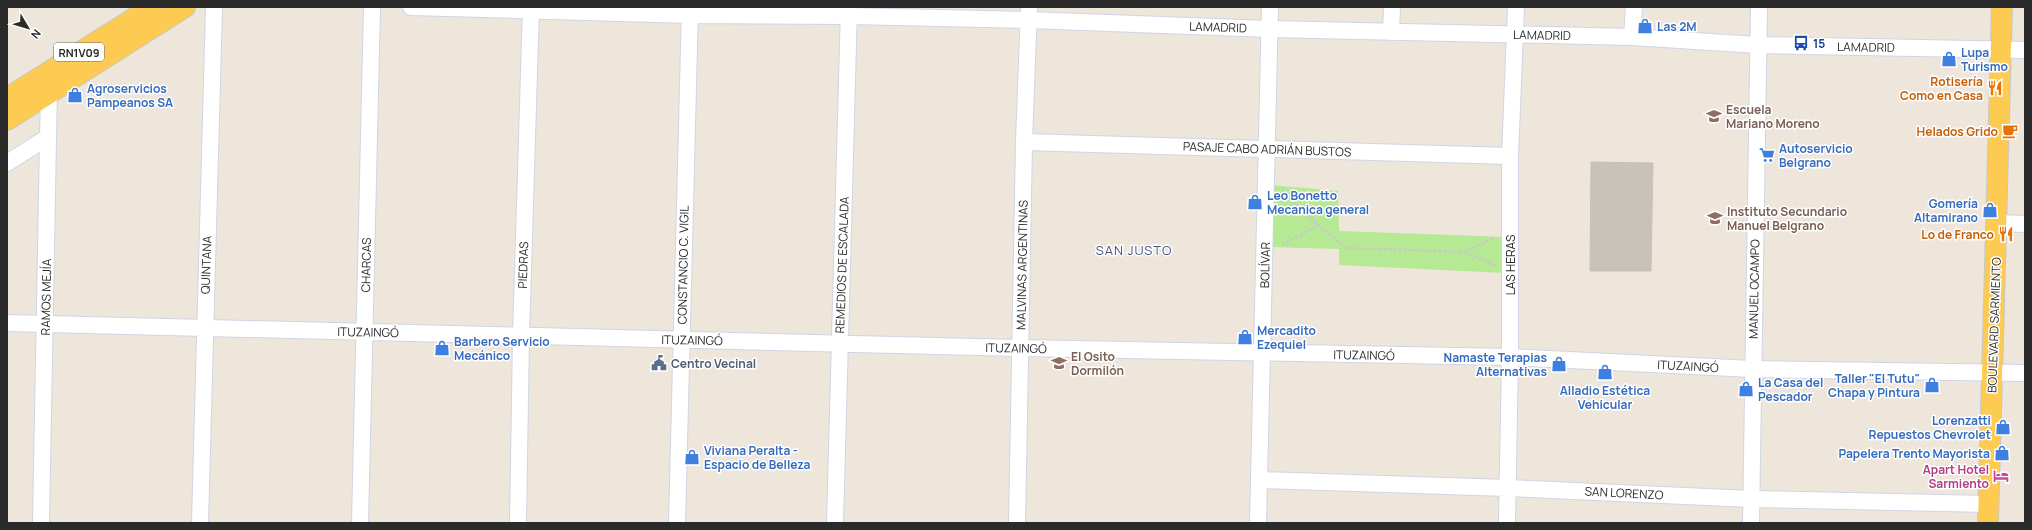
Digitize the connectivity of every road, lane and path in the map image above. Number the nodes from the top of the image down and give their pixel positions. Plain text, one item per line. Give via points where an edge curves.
1 (152, 7) edge
2 (185, 7) edge
3 (214, 7) edge
4 (372, 7) edge
5 (411, 7) edge
6 (1270, 7) edge
7 (1392, 7) edge
8 (1516, 7) edge
9 (1634, 7) edge
10 (1759, 7) edge
11 (2002, 7) edge
12 (531, 9) edge
13 (690, 11) edge
14 (849, 11) edge
15 (1029, 14) edge
16 (1269, 29) junction
17 (1391, 32) junction
18 (1515, 35) junction
19 (1632, 37) junction
20 (1758, 45) junction
21 (2001, 50) junction
22 (2025, 50) edge
23 (49, 71) junction
24 (49, 93) junction
25 (7, 98) edge
26 (7, 120) edge
27 (48, 137) junction
28 (1024, 142) junction
29 (1267, 149) junction
30 (1510, 156) junction
31 (7, 163) edge
32 (1282, 190) dead end
33 (1998, 223) junction
34 (2025, 224) edge
35 (1318, 225) junction
36 (1494, 238) dead end
37 (1282, 245) dead end
38 (1464, 252) junction
39 (1496, 266) dead end
40 (7, 323) edge
41 (46, 324) junction
42 (204, 328) junction
43 (364, 332) junction
44 (521, 336) junction
45 (682, 340) junction
46 (840, 344) junction
47 (1020, 348) junction
48 (1263, 353) junction
49 (1510, 357) junction
50 (1752, 369) junction
51 (1992, 373) junction
52 (2025, 374) edge
53 (1259, 480) junction
54 (1507, 488) junction
55 (1751, 499) junction
56 (1988, 514) edge
57 (41, 523) edge
58 (200, 523) edge
59 (360, 523) edge
60 (518, 523) edge
61 (677, 523) edge
62 (835, 523) edge
63 (1018, 523) edge
64 (1258, 523) edge
65 (1507, 523) edge
66 (1751, 523) edge

1 - 23 main road, RN1V09
2 - 24 main road, RN1V09
3 - 42 street, QUINTANA
4 - 43 street, CHARCAS
5 - 12 street, LAMADRID
6 - 16 street, BOLÍVAR
7 - 17 street
8 - 18 street, LAS HERAS
9 - 19 street
10 - 20 street, MANUEL OCAMPO
11 - 21 main road, BOULEVARD SARMIENTO
12 - 13 street, LAMADRID
12 - 44 street, PIEDRAS
13 - 14 street, LAMADRID
13 - 45 street, CONSTANCIO C. VIGIL
14 - 15 street, LAMADRID
14 - 46 street, REMEDIOS DE ESCALADA
15 - 16 street, LAMADRID
15 - 28 street, MALVINAS ARGENTINAS
16 - 17 street, LAMADRID
16 - 29 street, BOLÍVAR
17 - 18 street, LAMADRID
18 - 19 street, LAMADRID
18 - 30 street, LAS HERAS
19 - 20 street, LAMADRID
20 - 21 street, LAMADRID
20 - 50 street, MANUEL OCAMPO
21 - 22 street, LAMADRID
21 - 33 main road, BOULEVARD SARMIENTO
23 - 24 street, RAMOS MEJÍA
23 - 25 main road, RN1V09
24 - 26 main road, RN1V09
24 - 27 street, RAMOS MEJÍA
27 - 31 street
27 - 41 street, RAMOS MEJÍA
28 - 29 street, PASAJE CABO ADRIÁN BUSTOS
28 - 47 street, MALVINAS ARGENTINAS
29 - 30 street, PASAJE CABO ADRIÁN BUSTOS
29 - 48 street, BOLÍVAR
30 - 49 street, LAS HERAS
32 - 35 path
33 - 34 street
33 - 51 main road, BOULEVARD SARMIENTO
35 - 37 path
35 - 38 path via 1346,248
36 - 38 path
38 - 39 path
40 - 41 street, ITUZAINGÓ
41 - 42 street, ITUZAINGÓ
41 - 57 street, RAMOS MEJÍA
42 - 43 street, ITUZAINGÓ
42 - 58 street, QUINTANA
43 - 44 street, ITUZAINGÓ
43 - 59 street, CHARCAS
44 - 45 street, ITUZAINGÓ
44 - 60 street, PIEDRAS
45 - 46 street, ITUZAINGÓ
45 - 61 street, CONSTANCIO C. VIGIL
46 - 47 street, ITUZAINGÓ
46 - 62 street, REMEDIOS DE ESCALADA
47 - 48 street, ITUZAINGÓ
47 - 63 street, MALVINAS ARGENTINAS
48 - 49 street, ITUZAINGÓ
48 - 53 street, BOLÍVAR
49 - 50 street, ITUZAINGÓ
49 - 54 street, LAS HERAS
50 - 51 street, ITUZAINGÓ
50 - 55 street, MANUEL OCAMPO
51 - 52 street, ITUZAINGÓ
51 - 56 main road, BOULEVARD SARMIENTO
53 - 54 street, SAN LORENZO
53 - 64 street, BOLÍVAR
54 - 55 street, SAN LORENZO
54 - 65 street, LAS HERAS
55 - 56 street, SAN LORENZO
55 - 66 street, MANUEL OCAMPO

